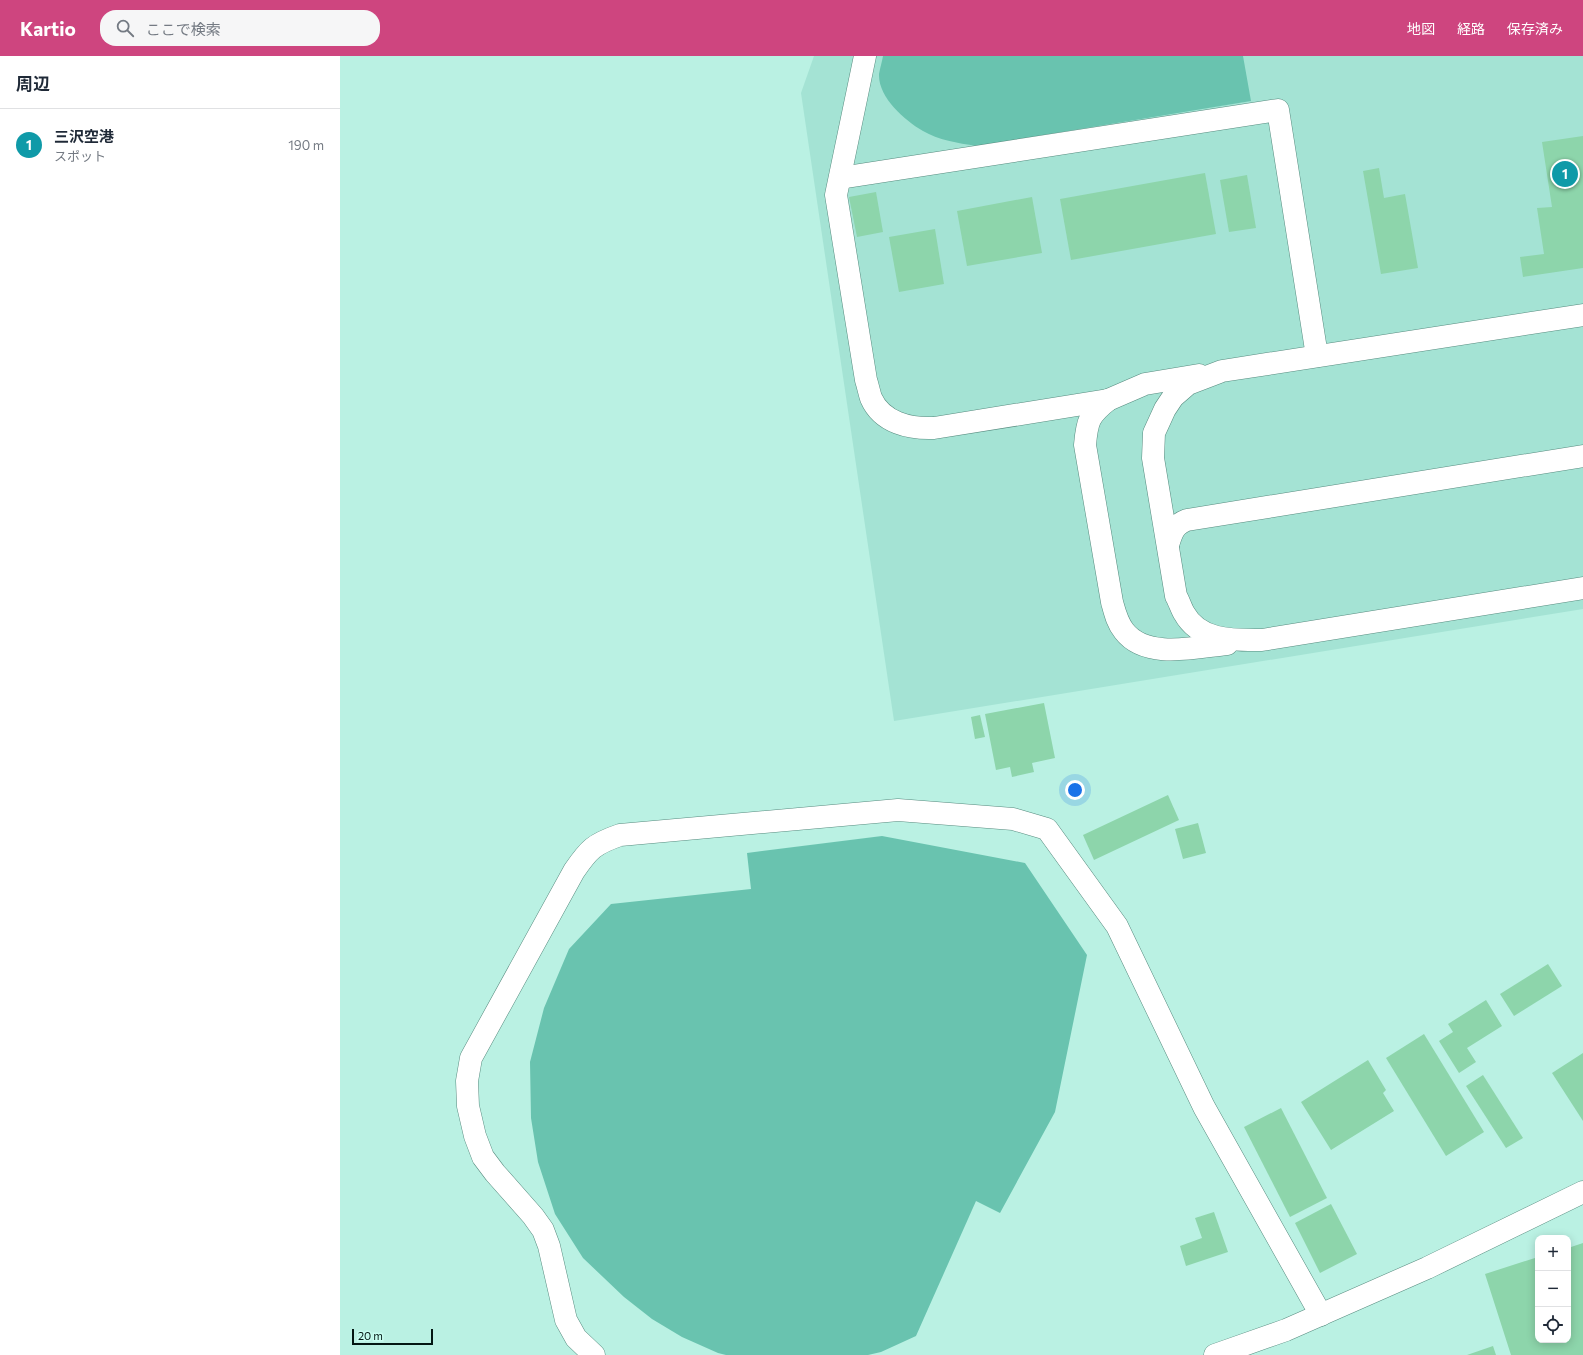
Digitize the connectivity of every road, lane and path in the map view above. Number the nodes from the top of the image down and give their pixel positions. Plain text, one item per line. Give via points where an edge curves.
1 (865, 56) edge
2 (840, 178) junction
3 (1583, 315) edge
4 (1317, 356) junction
5 (1222, 371) junction
6 (1108, 400) junction
7 (1046, 410) junction
8 (1085, 445) junction
9 (1583, 456) edge
10 (1168, 545) junction
11 (1583, 588) edge
12 (1262, 640) junction
13 (1583, 1192) edge
14 (1321, 1315) junction
15 (594, 1355) edge
16 (1215, 1355) edge

1 - 2 street
2 - 4 street via 1278,110
2 - 7 street via 836,195 866,380 872,399 882,413 893,421 917,429
3 - 4 street
4 - 5 street
5 - 6 street via 1145,384
5 - 10 street via 1188,384 1173,397 1154,433 1153,458
6 - 7 street
6 - 8 street via 1094,412 1087,427
7 - 8 street via 1066,414 1073,419
8 - 12 street via 1112,602 1117,619 1125,632 1139,643 1157,650
9 - 10 street via 1187,520 1178,523
10 - 12 street via 1176,596 1184,614 1198,630 1219,639
11 - 12 street
13 - 14 street via 1427,1268
14 - 15 street via 1204,1107 1118,926 1047,829 1012,819 898,810 620,835 600,842 586,853 574,871 471,1058 467,1081 468,1106 483,1157 543,1230 566,1320 576,1338
14 - 16 street

